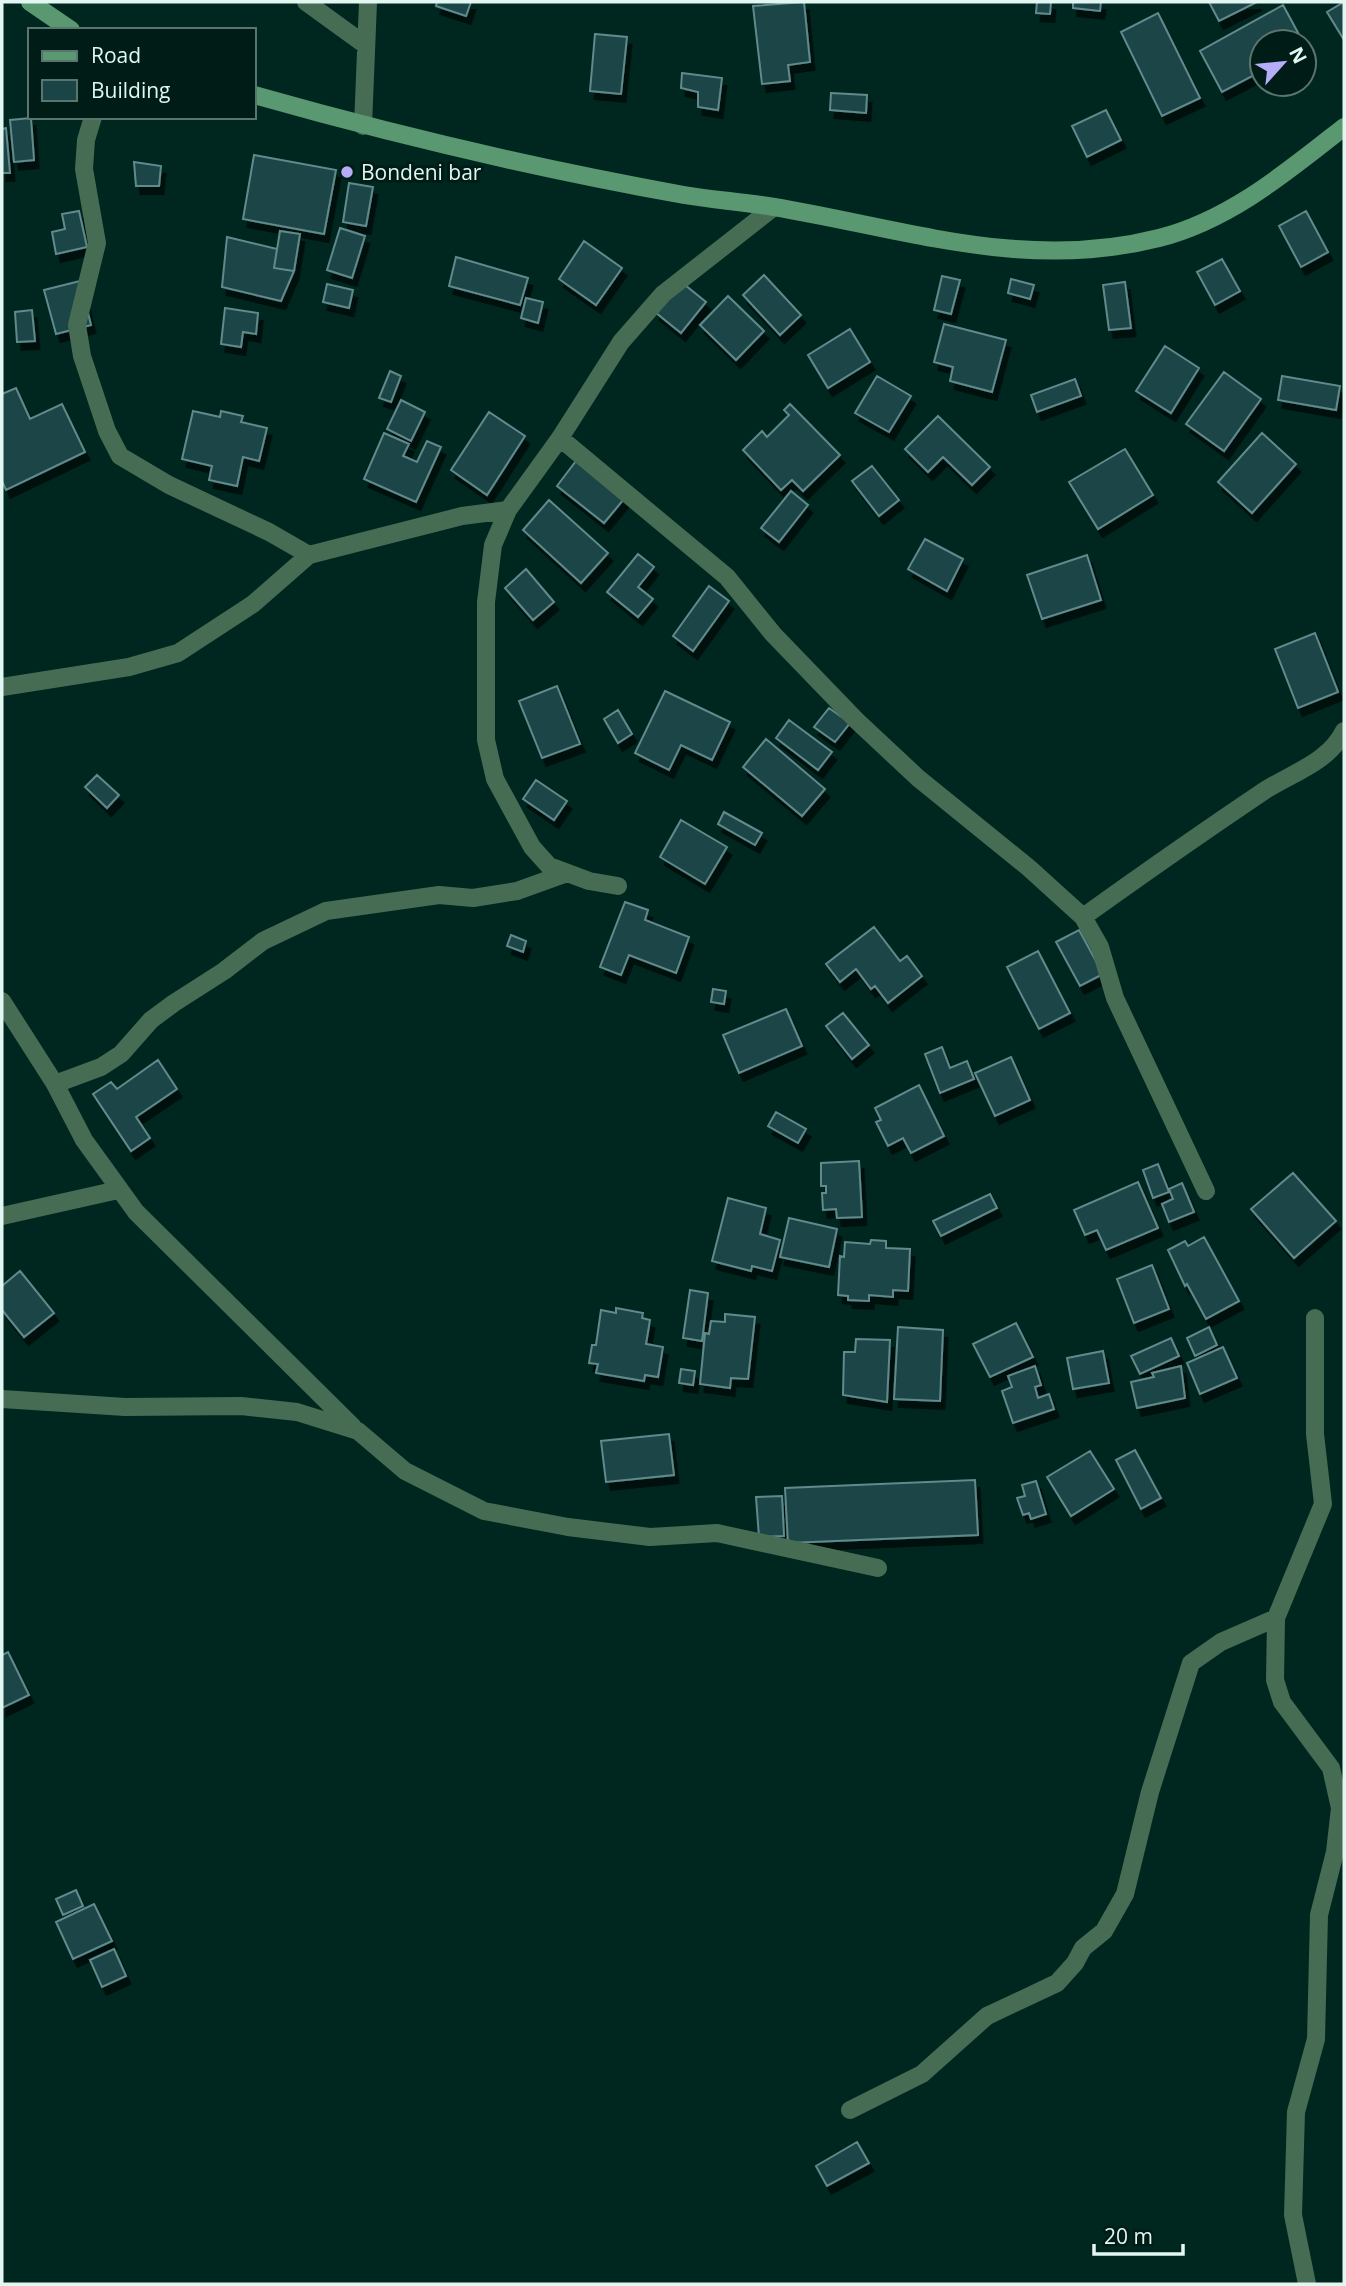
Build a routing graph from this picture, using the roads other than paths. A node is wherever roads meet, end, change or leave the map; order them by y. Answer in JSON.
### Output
{"nodes":[{"id":1,"x":30,"y":2,"type":"edge"},
{"id":2,"x":306,"y":2,"type":"edge"},
{"id":3,"x":368,"y":2,"type":"edge"},
{"id":4,"x":68,"y":28,"type":"edge"},
{"id":5,"x":364,"y":44,"type":"junction"},
{"id":6,"x":256,"y":96,"type":"edge"},
{"id":7,"x":92,"y":119,"type":"edge"},
{"id":8,"x":363,"y":126,"type":"junction"},
{"id":9,"x":1344,"y":127,"type":"edge"},
{"id":10,"x":774,"y":207,"type":"junction"},
{"id":11,"x":559,"y":438,"type":"junction"},
{"id":12,"x":508,"y":510,"type":"junction"},
{"id":13,"x":309,"y":555,"type":"junction"},
{"id":14,"x":2,"y":687,"type":"edge"},
{"id":15,"x":1344,"y":731,"type":"edge"},
{"id":16,"x":567,"y":873,"type":"junction"},
{"id":17,"x":618,"y":886,"type":"dead end"},
{"id":18,"x":1083,"y":917,"type":"junction"},
{"id":19,"x":2,"y":1001,"type":"edge"},
{"id":20,"x":55,"y":1084,"type":"junction"},
{"id":21,"x":118,"y":1190,"type":"junction"},
{"id":22,"x":1206,"y":1191,"type":"dead end"},
{"id":23,"x":2,"y":1216,"type":"edge"},
{"id":24,"x":1315,"y":1318,"type":"dead end"},
{"id":25,"x":2,"y":1399,"type":"edge"},
{"id":26,"x":358,"y":1432,"type":"junction"},
{"id":27,"x":878,"y":1568,"type":"dead end"},
{"id":28,"x":1276,"y":1618,"type":"junction"},
{"id":29,"x":850,"y":2110,"type":"dead end"},
{"id":30,"x":1307,"y":2284,"type":"edge"}],
"edges":[{"from":1,"to":4,"type":"street"},
{"from":2,"to":5,"type":"street"},
{"from":3,"to":5,"type":"street"},
{"from":5,"to":8,"type":"street"},
{"from":6,"to":8,"type":"street"},
{"from":7,"to":13,"type":"street"},
{"from":8,"to":10,"type":"street"},
{"from":9,"to":10,"type":"street"},
{"from":10,"to":11,"type":"street"},
{"from":11,"to":12,"type":"street"},
{"from":11,"to":18,"type":"street"},
{"from":12,"to":13,"type":"street"},
{"from":12,"to":16,"type":"street"},
{"from":13,"to":14,"type":"street"},
{"from":15,"to":18,"type":"street"},
{"from":16,"to":17,"type":"street"},
{"from":16,"to":20,"type":"street"},
{"from":18,"to":22,"type":"street"},
{"from":19,"to":20,"type":"street"},
{"from":20,"to":21,"type":"street"},
{"from":21,"to":23,"type":"street"},
{"from":21,"to":26,"type":"street"},
{"from":24,"to":28,"type":"street"},
{"from":25,"to":26,"type":"street"},
{"from":26,"to":27,"type":"street"},
{"from":28,"to":29,"type":"street"},
{"from":28,"to":30,"type":"street"}]}
